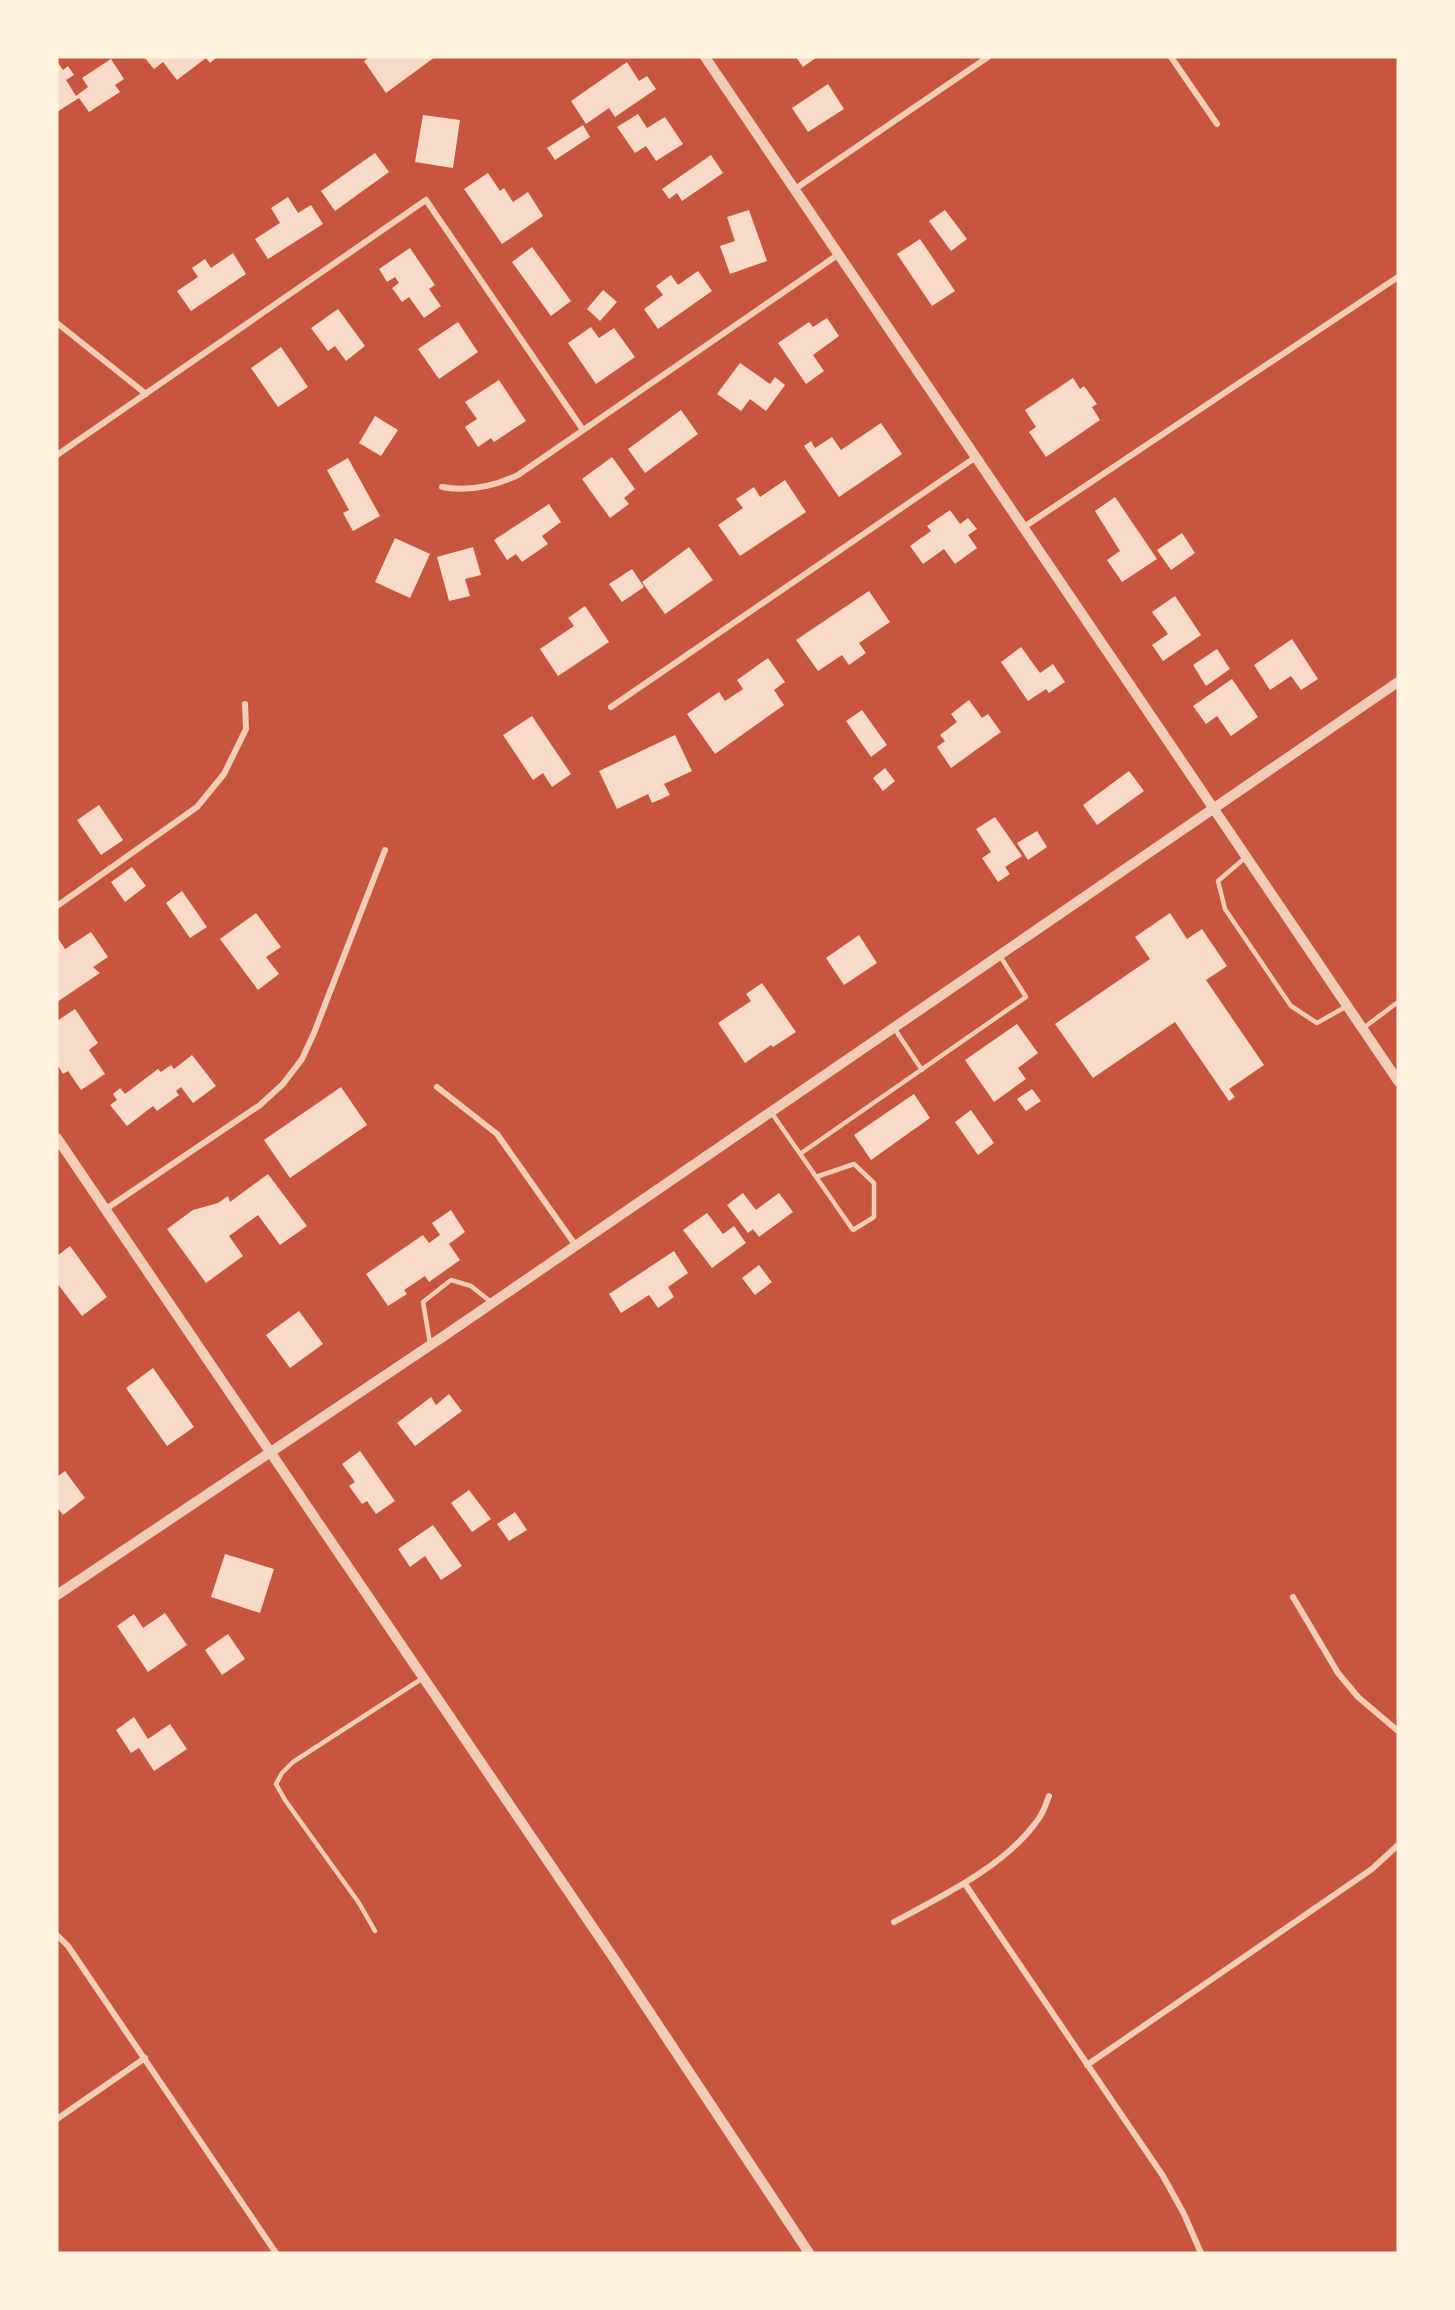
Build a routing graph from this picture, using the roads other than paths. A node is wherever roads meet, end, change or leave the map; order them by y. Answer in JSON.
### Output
{"nodes":[{"id":1,"x":705,"y":57,"type":"edge"},
{"id":2,"x":988,"y":57,"type":"edge"},
{"id":3,"x":1171,"y":57,"type":"edge"},
{"id":4,"x":1217,"y":124,"type":"dead end"},
{"id":5,"x":795,"y":189,"type":"junction"},
{"id":6,"x":839,"y":254,"type":"junction"},
{"id":7,"x":1398,"y":277,"type":"edge"},
{"id":8,"x":57,"y":323,"type":"edge"},
{"id":9,"x":146,"y":394,"type":"junction"},
{"id":10,"x":583,"y":430,"type":"junction"},
{"id":11,"x":57,"y":455,"type":"edge"},
{"id":12,"x":976,"y":457,"type":"junction"},
{"id":13,"x":442,"y":487,"type":"dead end"},
{"id":14,"x":1024,"y":527,"type":"junction"},
{"id":15,"x":1398,"y":682,"type":"edge"},
{"id":16,"x":245,"y":704,"type":"dead end"},
{"id":17,"x":611,"y":707,"type":"dead end"},
{"id":18,"x":1214,"y":808,"type":"junction"},
{"id":19,"x":385,"y":850,"type":"dead end"},
{"id":20,"x":1246,"y":857,"type":"junction"},
{"id":21,"x":57,"y":906,"type":"edge"},
{"id":22,"x":999,"y":956,"type":"junction"},
{"id":23,"x":1398,"y":1002,"type":"edge"},
{"id":24,"x":1347,"y":1006,"type":"junction"},
{"id":25,"x":894,"y":1028,"type":"junction"},
{"id":26,"x":1362,"y":1029,"type":"junction"},
{"id":27,"x":922,"y":1070,"type":"junction"},
{"id":28,"x":1398,"y":1081,"type":"edge"},
{"id":29,"x":437,"y":1087,"type":"dead end"},
{"id":30,"x":771,"y":1112,"type":"junction"},
{"id":31,"x":57,"y":1138,"type":"edge"},
{"id":32,"x":800,"y":1155,"type":"junction"},
{"id":33,"x":816,"y":1177,"type":"junction"},
{"id":34,"x":106,"y":1209,"type":"junction"},
{"id":35,"x":576,"y":1246,"type":"junction"},
{"id":36,"x":492,"y":1303,"type":"junction"},
{"id":37,"x":430,"y":1346,"type":"junction"},
{"id":38,"x":271,"y":1451,"type":"junction"},
{"id":39,"x":57,"y":1595,"type":"edge"},
{"id":40,"x":1293,"y":1597,"type":"dead end"},
{"id":41,"x":423,"y":1678,"type":"junction"},
{"id":42,"x":1398,"y":1731,"type":"edge"},
{"id":43,"x":1049,"y":1796,"type":"dead end"},
{"id":44,"x":1398,"y":1845,"type":"edge"},
{"id":45,"x":965,"y":1884,"type":"junction"},
{"id":46,"x":894,"y":1922,"type":"dead end"},
{"id":47,"x":375,"y":1931,"type":"dead end"},
{"id":48,"x":57,"y":1935,"type":"edge"},
{"id":49,"x":145,"y":2058,"type":"junction"},
{"id":50,"x":1087,"y":2065,"type":"junction"},
{"id":51,"x":57,"y":2119,"type":"edge"},
{"id":52,"x":276,"y":2253,"type":"edge"},
{"id":53,"x":809,"y":2253,"type":"edge"},
{"id":54,"x":1201,"y":2253,"type":"edge"}],
"edges":[{"from":1,"to":5,"type":"street"},
{"from":2,"to":5,"type":"street"},
{"from":3,"to":4,"type":"street"},
{"from":5,"to":6,"type":"street"},
{"from":6,"to":10,"type":"street"},
{"from":6,"to":12,"type":"street"},
{"from":7,"to":14,"type":"street"},
{"from":8,"to":9,"type":"street"},
{"from":9,"to":10,"type":"street"},
{"from":9,"to":11,"type":"street"},
{"from":10,"to":13,"type":"street"},
{"from":12,"to":14,"type":"street"},
{"from":12,"to":17,"type":"street"},
{"from":14,"to":18,"type":"street"},
{"from":15,"to":18,"type":"street"},
{"from":16,"to":21,"type":"street"},
{"from":18,"to":20,"type":"street"},
{"from":18,"to":22,"type":"street"},
{"from":19,"to":34,"type":"street"},
{"from":20,"to":24,"type":"street"},
{"from":20,"to":24,"type":"lane"},
{"from":22,"to":25,"type":"street"},
{"from":22,"to":27,"type":"lane"},
{"from":23,"to":26,"type":"lane"},
{"from":24,"to":26,"type":"street"},
{"from":25,"to":27,"type":"lane"},
{"from":25,"to":30,"type":"street"},
{"from":26,"to":28,"type":"street"},
{"from":27,"to":32,"type":"lane"},
{"from":29,"to":35,"type":"street"},
{"from":30,"to":32,"type":"lane"},
{"from":30,"to":35,"type":"street"},
{"from":31,"to":34,"type":"street"},
{"from":32,"to":33,"type":"lane"},
{"from":33,"to":33,"type":"lane"},
{"from":34,"to":38,"type":"street"},
{"from":35,"to":36,"type":"street"},
{"from":36,"to":37,"type":"street"},
{"from":36,"to":37,"type":"lane"},
{"from":37,"to":38,"type":"street"},
{"from":38,"to":39,"type":"street"},
{"from":38,"to":41,"type":"street"},
{"from":40,"to":42,"type":"street"},
{"from":41,"to":47,"type":"lane"},
{"from":41,"to":53,"type":"street"},
{"from":43,"to":45,"type":"street"},
{"from":44,"to":50,"type":"street"},
{"from":45,"to":46,"type":"street"},
{"from":45,"to":50,"type":"street"},
{"from":48,"to":49,"type":"street"},
{"from":49,"to":51,"type":"street"},
{"from":49,"to":52,"type":"street"},
{"from":50,"to":54,"type":"street"}]}
